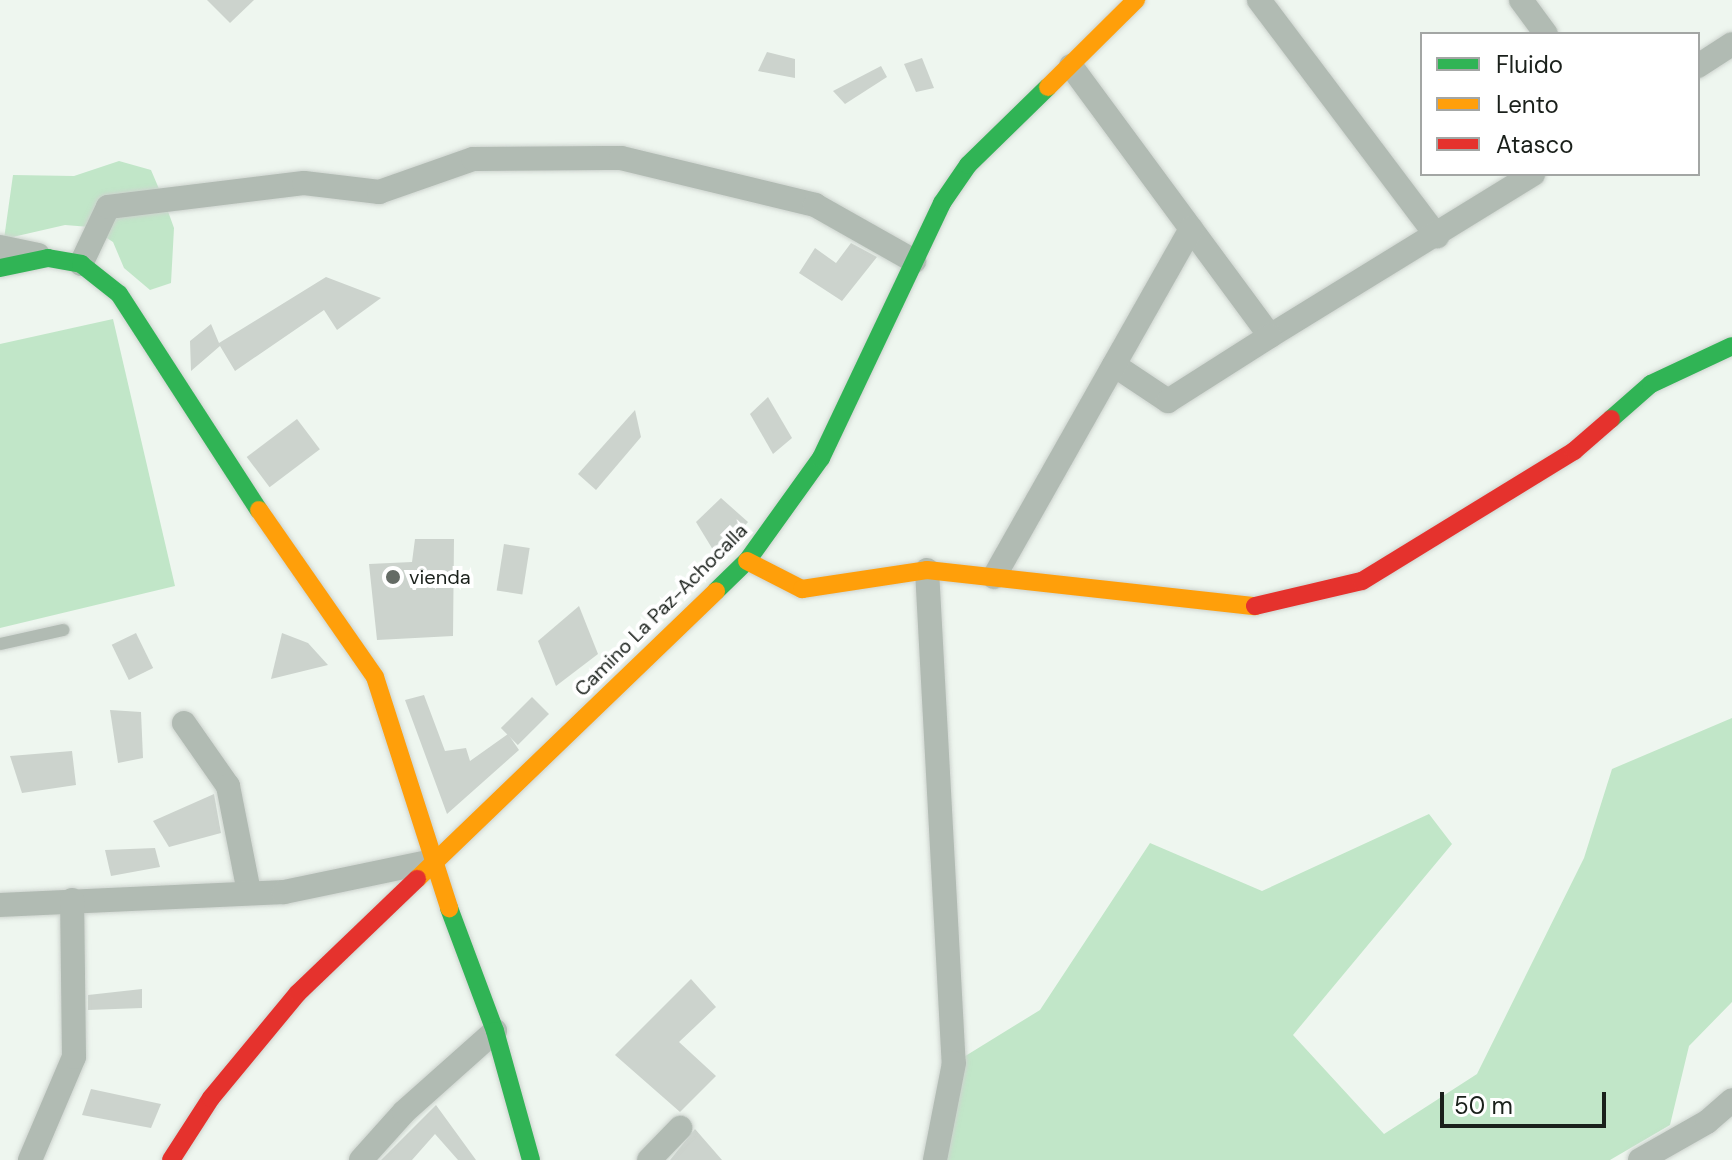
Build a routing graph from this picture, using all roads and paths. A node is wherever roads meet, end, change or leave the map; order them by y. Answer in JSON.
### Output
{"nodes":[{"id":1,"x":1136,"y":0,"type":"edge"},
{"id":2,"x":1259,"y":0,"type":"edge"},
{"id":3,"x":1521,"y":0,"type":"edge"},
{"id":4,"x":1545,"y":32,"type":"edge"},
{"id":5,"x":1732,"y":44,"type":"edge"},
{"id":6,"x":1700,"y":65,"type":"edge"},
{"id":7,"x":1071,"y":66,"type":"junction"},
{"id":8,"x":1530,"y":176,"type":"edge"},
{"id":9,"x":1191,"y":229,"type":"junction"},
{"id":10,"x":1437,"y":236,"type":"junction"},
{"id":11,"x":0,"y":247,"type":"edge"},
{"id":12,"x":48,"y":258,"type":"junction"},
{"id":13,"x":914,"y":261,"type":"junction"},
{"id":14,"x":81,"y":264,"type":"junction"},
{"id":15,"x":0,"y":268,"type":"edge"},
{"id":16,"x":1270,"y":336,"type":"junction"},
{"id":17,"x":1732,"y":346,"type":"edge"},
{"id":18,"x":1114,"y":365,"type":"junction"},
{"id":19,"x":747,"y":561,"type":"junction"},
{"id":20,"x":927,"y":570,"type":"junction"},
{"id":21,"x":994,"y":577,"type":"junction"},
{"id":22,"x":63,"y":630,"type":"dead end"},
{"id":23,"x":0,"y":644,"type":"edge"},
{"id":24,"x":184,"y":723,"type":"dead end"},
{"id":25,"x":435,"y":861,"type":"junction"},
{"id":26,"x":249,"y":892,"type":"junction"},
{"id":27,"x":72,"y":900,"type":"junction"},
{"id":28,"x":0,"y":905,"type":"edge"},
{"id":29,"x":495,"y":1031,"type":"junction"},
{"id":30,"x":1732,"y":1100,"type":"edge"},
{"id":31,"x":680,"y":1128,"type":"dead end"},
{"id":32,"x":30,"y":1160,"type":"edge"},
{"id":33,"x":171,"y":1160,"type":"edge"},
{"id":34,"x":361,"y":1160,"type":"edge"},
{"id":35,"x":531,"y":1160,"type":"edge"},
{"id":36,"x":649,"y":1160,"type":"edge"},
{"id":37,"x":935,"y":1160,"type":"edge"},
{"id":38,"x":1640,"y":1160,"type":"edge"}],
"edges":[{"from":1,"to":7,"type":"main road","name":"Camino La Paz-Achocalla"},
{"from":2,"to":10,"type":"street"},
{"from":3,"to":4,"type":"street"},
{"from":5,"to":6,"type":"street"},
{"from":7,"to":9,"type":"street"},
{"from":7,"to":13,"type":"main road","name":"Camino La Paz-Achocalla"},
{"from":8,"to":10,"type":"street"},
{"from":9,"to":16,"type":"street"},
{"from":9,"to":18,"type":"street"},
{"from":10,"to":16,"type":"street"},
{"from":11,"to":12,"type":"street"},
{"from":12,"to":14,"type":"main road"},
{"from":12,"to":15,"type":"main road"},
{"from":13,"to":14,"type":"street"},
{"from":13,"to":19,"type":"main road","name":"Camino La Paz-Achocalla"},
{"from":14,"to":25,"type":"main road"},
{"from":16,"to":18,"type":"street"},
{"from":17,"to":21,"type":"main road"},
{"from":18,"to":21,"type":"street"},
{"from":19,"to":20,"type":"main road"},
{"from":19,"to":25,"type":"main road","name":"Camino La Paz-Achocalla"},
{"from":20,"to":21,"type":"main road"},
{"from":20,"to":37,"type":"street"},
{"from":22,"to":23,"type":"lane"},
{"from":24,"to":26,"type":"street"},
{"from":25,"to":26,"type":"street"},
{"from":25,"to":29,"type":"main road"},
{"from":25,"to":33,"type":"main road","name":"Camino La Paz-Achocalla"},
{"from":26,"to":27,"type":"street"},
{"from":27,"to":28,"type":"street"},
{"from":27,"to":32,"type":"street"},
{"from":29,"to":34,"type":"street"},
{"from":29,"to":35,"type":"main road"},
{"from":30,"to":38,"type":"street"},
{"from":31,"to":36,"type":"street"}]}
